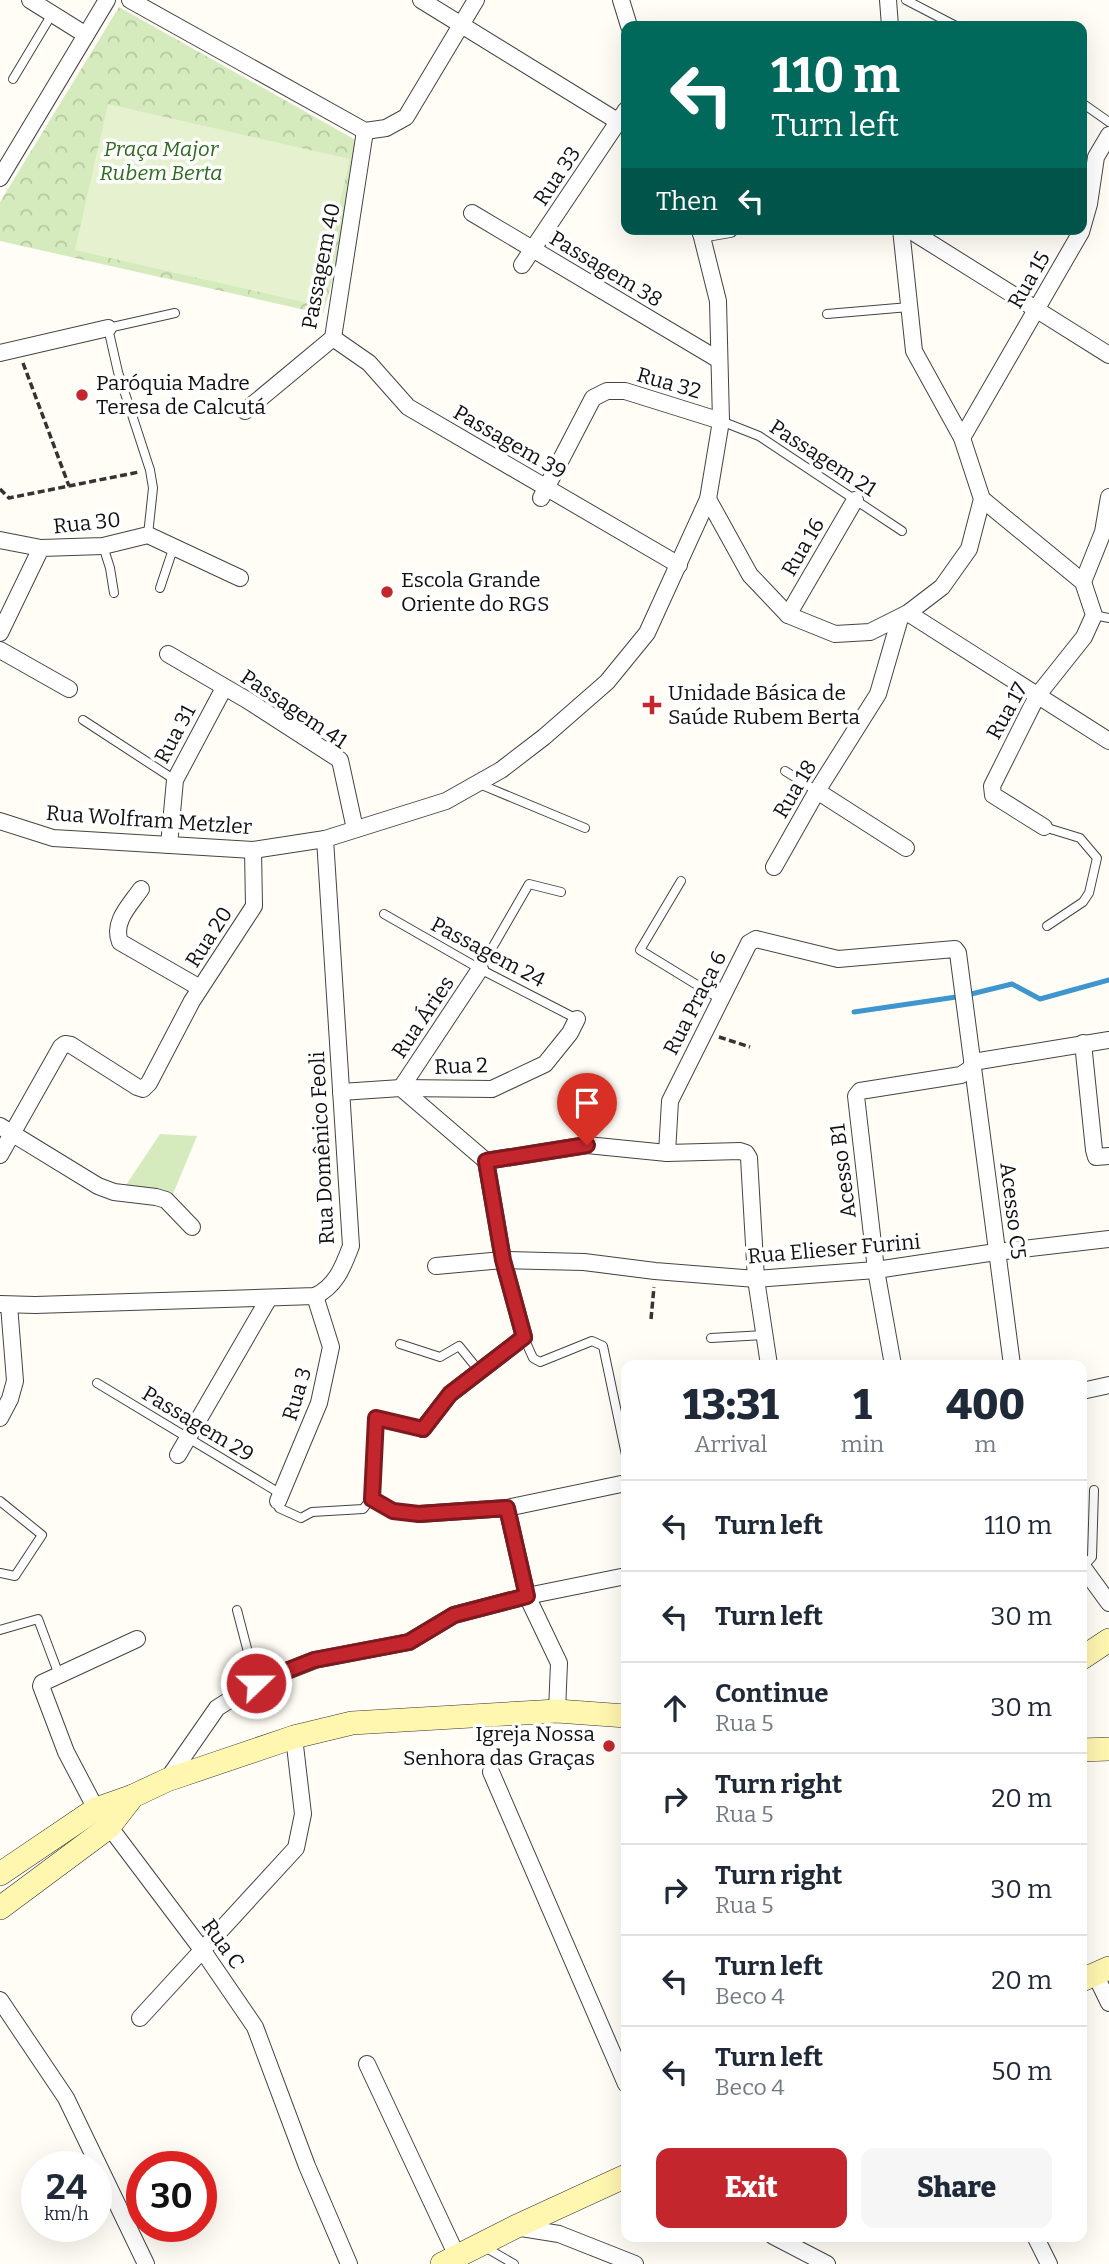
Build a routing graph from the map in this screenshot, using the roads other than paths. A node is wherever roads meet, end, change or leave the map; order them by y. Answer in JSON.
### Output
{"nodes":[{"id":1,"x":30,"y":0,"type":"edge"},
{"id":2,"x":107,"y":0,"type":"edge"},
{"id":3,"x":130,"y":0,"type":"edge"},
{"id":4,"x":421,"y":0,"type":"edge"},
{"id":5,"x":476,"y":0,"type":"edge"},
{"id":6,"x":621,"y":0,"type":"edge"},
{"id":7,"x":888,"y":0,"type":"edge"},
{"id":8,"x":906,"y":0,"type":"edge"},
{"id":9,"x":52,"y":14,"type":"junction"},
{"id":10,"x":627,"y":21,"type":"edge"},
{"id":11,"x":890,"y":21,"type":"edge"},
{"id":12,"x":946,"y":21,"type":"edge"},
{"id":13,"x":460,"y":24,"type":"junction"},
{"id":14,"x":86,"y":35,"type":"junction"},
{"id":15,"x":13,"y":79,"type":"dead end"},
{"id":16,"x":1087,"y":107,"type":"edge"},
{"id":17,"x":621,"y":115,"type":"edge"},
{"id":18,"x":621,"y":117,"type":"edge"},
{"id":19,"x":1109,"y":122,"type":"edge"},
{"id":20,"x":365,"y":131,"type":"junction"},
{"id":21,"x":1109,"y":135,"type":"edge"},
{"id":22,"x":8,"y":150,"type":"edge"},
{"id":23,"x":0,"y":178,"type":"edge"},
{"id":24,"x":1087,"y":195,"type":"edge"},
{"id":25,"x":472,"y":213,"type":"dead end"},
{"id":26,"x":701,"y":235,"type":"edge"},
{"id":27,"x":902,"y":235,"type":"edge"},
{"id":28,"x":918,"y":235,"type":"edge"},
{"id":29,"x":1079,"y":235,"type":"edge"},
{"id":30,"x":532,"y":250,"type":"junction"},
{"id":31,"x":522,"y":265,"type":"dead end"},
{"id":32,"x":909,"y":307,"type":"junction"},
{"id":33,"x":1037,"y":308,"type":"junction"},
{"id":34,"x":175,"y":313,"type":"dead end"},
{"id":35,"x":827,"y":314,"type":"dead end"},
{"id":36,"x":108,"y":328,"type":"junction"},
{"id":37,"x":333,"y":338,"type":"junction"},
{"id":38,"x":0,"y":354,"type":"edge"},
{"id":39,"x":1109,"y":355,"type":"edge"},
{"id":40,"x":719,"y":360,"type":"junction"},
{"id":41,"x":245,"y":411,"type":"dead end"},
{"id":42,"x":722,"y":421,"type":"junction"},
{"id":43,"x":962,"y":438,"type":"junction"},
{"id":44,"x":543,"y":493,"type":"junction"},
{"id":45,"x":1109,"y":497,"type":"edge"},
{"id":46,"x":708,"y":499,"type":"junction"},
{"id":47,"x":982,"y":499,"type":"junction"},
{"id":48,"x":855,"y":500,"type":"junction"},
{"id":49,"x":902,"y":531,"type":"dead end"},
{"id":50,"x":148,"y":536,"type":"junction"},
{"id":51,"x":0,"y":540,"type":"edge"},
{"id":52,"x":103,"y":546,"type":"junction"},
{"id":53,"x":173,"y":546,"type":"junction"},
{"id":54,"x":41,"y":548,"type":"junction"},
{"id":55,"x":679,"y":565,"type":"junction"},
{"id":56,"x":240,"y":578,"type":"dead end"},
{"id":57,"x":1083,"y":582,"type":"junction"},
{"id":58,"x":160,"y":588,"type":"dead end"},
{"id":59,"x":114,"y":593,"type":"dead end"},
{"id":60,"x":788,"y":615,"type":"junction"},
{"id":61,"x":904,"y":615,"type":"junction"},
{"id":62,"x":1102,"y":617,"type":"edge"},
{"id":63,"x":0,"y":633,"type":"edge"},
{"id":64,"x":0,"y":650,"type":"edge"},
{"id":65,"x":167,"y":654,"type":"dead end"},
{"id":66,"x":224,"y":688,"type":"junction"},
{"id":67,"x":69,"y":689,"type":"dead end"},
{"id":68,"x":1037,"y":695,"type":"junction"},
{"id":69,"x":83,"y":720,"type":"dead end"},
{"id":70,"x":1109,"y":741,"type":"edge"},
{"id":71,"x":785,"y":771,"type":"dead end"},
{"id":72,"x":175,"y":780,"type":"junction"},
{"id":73,"x":477,"y":783,"type":"junction"},
{"id":74,"x":817,"y":791,"type":"junction"},
{"id":75,"x":0,"y":821,"type":"edge"},
{"id":76,"x":1044,"y":827,"type":"joint"},
{"id":77,"x":585,"y":828,"type":"dead end"},
{"id":78,"x":355,"y":829,"type":"junction"},
{"id":79,"x":325,"y":839,"type":"junction"},
{"id":80,"x":169,"y":845,"type":"junction"},
{"id":81,"x":906,"y":848,"type":"dead end"},
{"id":82,"x":253,"y":850,"type":"junction"},
{"id":83,"x":1109,"y":857,"type":"edge"},
{"id":84,"x":1097,"y":858,"type":"junction"},
{"id":85,"x":774,"y":867,"type":"dead end"},
{"id":86,"x":681,"y":881,"type":"dead end"},
{"id":87,"x":141,"y":889,"type":"dead end"},
{"id":88,"x":561,"y":892,"type":"dead end"},
{"id":89,"x":384,"y":914,"type":"dead end"},
{"id":90,"x":1047,"y":926,"type":"dead end"},
{"id":91,"x":480,"y":969,"type":"junction"},
{"id":92,"x":196,"y":995,"type":"junction"},
{"id":93,"x":720,"y":999,"type":"junction"},
{"id":94,"x":577,"y":1018,"type":"joint"},
{"id":95,"x":1109,"y":1040,"type":"edge"},
{"id":96,"x":1083,"y":1043,"type":"junction"},
{"id":97,"x":973,"y":1062,"type":"junction"},
{"id":98,"x":401,"y":1088,"type":"junction"},
{"id":99,"x":341,"y":1093,"type":"junction"},
{"id":100,"x":6,"y":1130,"type":"edge"},
{"id":101,"x":667,"y":1153,"type":"junction"},
{"id":102,"x":0,"y":1155,"type":"edge"},
{"id":103,"x":1109,"y":1156,"type":"edge"},
{"id":104,"x":486,"y":1161,"type":"junction"},
{"id":105,"x":192,"y":1227,"type":"dead end"},
{"id":106,"x":1109,"y":1239,"type":"edge"},
{"id":107,"x":996,"y":1252,"type":"junction"},
{"id":108,"x":503,"y":1260,"type":"junction"},
{"id":109,"x":436,"y":1266,"type":"dead end"},
{"id":110,"x":876,"y":1270,"type":"junction"},
{"id":111,"x":756,"y":1279,"type":"junction"},
{"id":112,"x":315,"y":1296,"type":"junction"},
{"id":113,"x":268,"y":1298,"type":"junction"},
{"id":114,"x":5,"y":1304,"type":"edge"},
{"id":115,"x":765,"y":1335,"type":"junction"},
{"id":116,"x":524,"y":1337,"type":"junction"},
{"id":117,"x":711,"y":1338,"type":"dead end"},
{"id":118,"x":400,"y":1344,"type":"dead end"},
{"id":119,"x":768,"y":1360,"type":"edge"},
{"id":120,"x":892,"y":1360,"type":"edge"},
{"id":121,"x":1011,"y":1360,"type":"edge"},
{"id":122,"x":480,"y":1372,"type":"junction"},
{"id":123,"x":97,"y":1383,"type":"dead end"},
{"id":124,"x":1109,"y":1385,"type":"edge"},
{"id":125,"x":1087,"y":1390,"type":"edge"},
{"id":126,"x":0,"y":1418,"type":"edge"},
{"id":127,"x":423,"y":1429,"type":"joint"},
{"id":128,"x":621,"y":1431,"type":"edge"},
{"id":129,"x":187,"y":1439,"type":"junction"},
{"id":130,"x":178,"y":1455,"type":"dead end"},
{"id":131,"x":621,"y":1484,"type":"edge"},
{"id":132,"x":1094,"y":1490,"type":"dead end"},
{"id":133,"x":279,"y":1498,"type":"junction"},
{"id":134,"x":372,"y":1499,"type":"junction"},
{"id":135,"x":0,"y":1502,"type":"edge"},
{"id":136,"x":507,"y":1508,"type":"junction"},
{"id":137,"x":419,"y":1514,"type":"joint"},
{"id":138,"x":1087,"y":1562,"type":"edge"},
{"id":139,"x":0,"y":1573,"type":"edge"},
{"id":140,"x":1087,"y":1574,"type":"edge"},
{"id":141,"x":621,"y":1577,"type":"edge"},
{"id":142,"x":527,"y":1596,"type":"junction"},
{"id":143,"x":1109,"y":1603,"type":"edge"},
{"id":144,"x":237,"y":1610,"type":"dead end"},
{"id":145,"x":0,"y":1630,"type":"edge"},
{"id":146,"x":137,"y":1639,"type":"dead end"},
{"id":147,"x":1109,"y":1640,"type":"edge"},
{"id":148,"x":1087,"y":1655,"type":"edge"},
{"id":149,"x":59,"y":1675,"type":"junction"},
{"id":150,"x":256,"y":1683,"type":"junction"},
{"id":151,"x":557,"y":1711,"type":"junction"},
{"id":152,"x":621,"y":1716,"type":"edge"},
{"id":153,"x":294,"y":1737,"type":"junction"},
{"id":154,"x":1109,"y":1749,"type":"edge"},
{"id":155,"x":1087,"y":1750,"type":"edge"},
{"id":156,"x":491,"y":1772,"type":"dead end"},
{"id":157,"x":167,"y":1780,"type":"junction"},
{"id":158,"x":103,"y":1818,"type":"junction"},
{"id":159,"x":0,"y":1874,"type":"edge"},
{"id":160,"x":0,"y":1908,"type":"edge"},
{"id":161,"x":203,"y":1951,"type":"junction"},
{"id":162,"x":1095,"y":1974,"type":"edge"},
{"id":163,"x":0,"y":2000,"type":"edge"},
{"id":164,"x":1109,"y":2003,"type":"edge"},
{"id":165,"x":140,"y":2018,"type":"dead end"},
{"id":166,"x":367,"y":2064,"type":"dead end"},
{"id":167,"x":621,"y":2072,"type":"edge"},
{"id":168,"x":621,"y":2178,"type":"edge"},
{"id":169,"x":546,"y":2212,"type":"junction"},
{"id":170,"x":514,"y":2227,"type":"junction"},
{"id":171,"x":559,"y":2234,"type":"junction"},
{"id":172,"x":785,"y":2242,"type":"edge"},
{"id":173,"x":1038,"y":2242,"type":"edge"},
{"id":174,"x":480,"y":2245,"type":"junction"},
{"id":175,"x":450,"y":2260,"type":"edge"},
{"id":176,"x":146,"y":2264,"type":"edge"},
{"id":177,"x":348,"y":2264,"type":"edge"},
{"id":178,"x":514,"y":2264,"type":"edge"},
{"id":179,"x":635,"y":2264,"type":"edge"},
{"id":180,"x":827,"y":2264,"type":"edge"},
{"id":181,"x":1049,"y":2264,"type":"edge"}],
"edges":[{"from":1,"to":9,"type":"street"},
{"from":2,"to":14,"type":"street"},
{"from":3,"to":20,"type":"street"},
{"from":4,"to":13,"type":"street"},
{"from":5,"to":13,"type":"street"},
{"from":6,"to":10,"type":"street"},
{"from":7,"to":11,"type":"street"},
{"from":8,"to":12,"type":"lane"},
{"from":9,"to":14,"type":"street"},
{"from":9,"to":15,"type":"lane"},
{"from":13,"to":17,"type":"street"},
{"from":13,"to":20,"type":"street"},
{"from":14,"to":22,"type":"street"},
{"from":16,"to":19,"type":"lane"},
{"from":18,"to":30,"type":"street","name":"Rua 33"},
{"from":20,"to":37,"type":"street","name":"Passagem 40"},
{"from":21,"to":24,"type":"street","name":"Rua 15"},
{"from":22,"to":23,"type":"street"},
{"from":25,"to":30,"type":"street","name":"Passagem 38"},
{"from":26,"to":40,"type":"street","name":"Rua Wolfram Metzler"},
{"from":27,"to":32,"type":"street"},
{"from":28,"to":33,"type":"street"},
{"from":29,"to":33,"type":"street","name":"Rua 15"},
{"from":30,"to":31,"type":"street","name":"Rua 33"},
{"from":30,"to":40,"type":"street","name":"Passagem 38"},
{"from":32,"to":35,"type":"lane"},
{"from":32,"to":43,"type":"street"},
{"from":33,"to":39,"type":"street"},
{"from":33,"to":43,"type":"street","name":"Rua 15"},
{"from":34,"to":36,"type":"lane"},
{"from":36,"to":38,"type":"street"},
{"from":36,"to":50,"type":"lane"},
{"from":37,"to":41,"type":"street","name":"Passagem 40"},
{"from":37,"to":44,"type":"street","name":"Passagem 39"},
{"from":40,"to":42,"type":"street","name":"Rua Wolfram Metzler"},
{"from":42,"to":44,"type":"street","name":"Rua 32"},
{"from":42,"to":46,"type":"street","name":"Rua Wolfram Metzler"},
{"from":42,"to":48,"type":"lane","name":"Passagem 21"},
{"from":43,"to":47,"type":"street"},
{"from":44,"to":55,"type":"street","name":"Passagem 39"},
{"from":45,"to":57,"type":"street"},
{"from":46,"to":55,"type":"street","name":"Rua Wolfram Metzler"},
{"from":46,"to":60,"type":"street"},
{"from":47,"to":57,"type":"street"},
{"from":47,"to":61,"type":"street"},
{"from":48,"to":49,"type":"lane","name":"Passagem 21"},
{"from":48,"to":60,"type":"street","name":"Rua 16"},
{"from":50,"to":52,"type":"street","name":"Rua 30"},
{"from":50,"to":53,"type":"street"},
{"from":51,"to":54,"type":"street"},
{"from":52,"to":54,"type":"street","name":"Rua 30"},
{"from":52,"to":59,"type":"lane"},
{"from":53,"to":56,"type":"street"},
{"from":53,"to":58,"type":"lane"},
{"from":54,"to":63,"type":"street","name":"Rua 30"},
{"from":55,"to":73,"type":"street","name":"Rua Wolfram Metzler"},
{"from":57,"to":62,"type":"street"},
{"from":60,"to":61,"type":"street"},
{"from":61,"to":68,"type":"street"},
{"from":61,"to":74,"type":"street","name":"Rua 18"},
{"from":62,"to":68,"type":"street","name":"Rua 17"},
{"from":64,"to":67,"type":"street"},
{"from":65,"to":66,"type":"street","name":"Passagem 41"},
{"from":66,"to":72,"type":"street","name":"Rua 31"},
{"from":66,"to":78,"type":"street","name":"Passagem 41"},
{"from":68,"to":70,"type":"street"},
{"from":68,"to":76,"type":"street","name":"Rua 17"},
{"from":69,"to":72,"type":"lane"},
{"from":71,"to":74,"type":"lane"},
{"from":72,"to":80,"type":"street","name":"Rua 31"},
{"from":73,"to":77,"type":"lane"},
{"from":73,"to":78,"type":"street","name":"Rua Wolfram Metzler"},
{"from":74,"to":81,"type":"street"},
{"from":74,"to":85,"type":"street","name":"Rua 18"},
{"from":75,"to":80,"type":"street","name":"Rua Wolfram Metzler"},
{"from":76,"to":84,"type":"lane"},
{"from":78,"to":79,"type":"street","name":"Rua Wolfram Metzler"},
{"from":79,"to":82,"type":"street","name":"Rua Wolfram Metzler"},
{"from":79,"to":99,"type":"street","name":"Rua Domênico Feoli"},
{"from":80,"to":82,"type":"street","name":"Rua Wolfram Metzler"},
{"from":82,"to":92,"type":"street","name":"Rua 20"},
{"from":83,"to":84,"type":"lane"},
{"from":84,"to":90,"type":"lane"},
{"from":86,"to":93,"type":"lane"},
{"from":87,"to":92,"type":"street"},
{"from":88,"to":91,"type":"lane"},
{"from":89,"to":91,"type":"lane","name":"Passagem 24"},
{"from":91,"to":94,"type":"lane","name":"Passagem 24"},
{"from":91,"to":98,"type":"street","name":"Rua Áries"},
{"from":92,"to":100,"type":"street","name":"Rua 20"},
{"from":93,"to":97,"type":"street","name":"Rua Praça 6"},
{"from":93,"to":101,"type":"street","name":"Rua Praça 6"},
{"from":94,"to":98,"type":"street","name":"Rua 2"},
{"from":95,"to":96,"type":"street"},
{"from":96,"to":97,"type":"street"},
{"from":96,"to":103,"type":"street"},
{"from":97,"to":107,"type":"street","name":"Acesso C5"},
{"from":97,"to":110,"type":"street","name":"Acesso B1"},
{"from":98,"to":99,"type":"street","name":"Rua 2"},
{"from":98,"to":104,"type":"street"},
{"from":99,"to":112,"type":"street","name":"Rua Domênico Feoli"},
{"from":100,"to":102,"type":"street"},
{"from":100,"to":105,"type":"street"},
{"from":101,"to":104,"type":"street"},
{"from":101,"to":111,"type":"street"},
{"from":104,"to":108,"type":"street"},
{"from":106,"to":107,"type":"street","name":"Rua Elieser Furini"},
{"from":107,"to":110,"type":"street","name":"Rua Elieser Furini"},
{"from":107,"to":121,"type":"street","name":"Acesso C5"},
{"from":108,"to":109,"type":"street","name":"Rua Elieser Furini"},
{"from":108,"to":111,"type":"street","name":"Rua Elieser Furini"},
{"from":108,"to":116,"type":"street"},
{"from":110,"to":111,"type":"street","name":"Rua Elieser Furini"},
{"from":110,"to":120,"type":"street","name":"Acesso B1"},
{"from":111,"to":115,"type":"street"},
{"from":112,"to":113,"type":"street"},
{"from":112,"to":133,"type":"street","name":"Rua 3"},
{"from":113,"to":114,"type":"street"},
{"from":113,"to":129,"type":"street"},
{"from":114,"to":126,"type":"street"},
{"from":115,"to":117,"type":"lane"},
{"from":115,"to":119,"type":"street"},
{"from":116,"to":122,"type":"street"},
{"from":116,"to":128,"type":"lane"},
{"from":118,"to":122,"type":"lane"},
{"from":122,"to":127,"type":"street"},
{"from":123,"to":129,"type":"lane","name":"Passagem 29"},
{"from":124,"to":125,"type":"street"},
{"from":127,"to":134,"type":"lane"},
{"from":129,"to":130,"type":"street"},
{"from":129,"to":133,"type":"lane","name":"Passagem 29"},
{"from":131,"to":136,"type":"street"},
{"from":132,"to":138,"type":"lane"},
{"from":133,"to":134,"type":"lane","name":"Passagem 29"},
{"from":134,"to":137,"type":"lane"},
{"from":135,"to":139,"type":"lane"},
{"from":136,"to":137,"type":"street"},
{"from":136,"to":142,"type":"street"},
{"from":140,"to":143,"type":"street"},
{"from":141,"to":142,"type":"street"},
{"from":142,"to":150,"type":"street"},
{"from":142,"to":151,"type":"street"},
{"from":144,"to":150,"type":"lane"},
{"from":145,"to":149,"type":"lane"},
{"from":146,"to":149,"type":"street"},
{"from":147,"to":148,"type":"street"},
{"from":149,"to":158,"type":"street","name":"Rua C"},
{"from":150,"to":157,"type":"street"},
{"from":151,"to":152,"type":"street"},
{"from":151,"to":153,"type":"street"},
{"from":153,"to":157,"type":"street"},
{"from":153,"to":161,"type":"street"},
{"from":154,"to":155,"type":"street"},
{"from":156,"to":167,"type":"street"},
{"from":157,"to":158,"type":"street"},
{"from":158,"to":159,"type":"street"},
{"from":158,"to":160,"type":"street"},
{"from":158,"to":161,"type":"street","name":"Rua C"},
{"from":161,"to":165,"type":"street"},
{"from":161,"to":177,"type":"street","name":"Rua C"},
{"from":162,"to":164,"type":"street"},
{"from":163,"to":176,"type":"street"},
{"from":166,"to":175,"type":"street"},
{"from":168,"to":169,"type":"street"},
{"from":169,"to":170,"type":"street"},
{"from":169,"to":171,"type":"street"},
{"from":170,"to":171,"type":"street"},
{"from":170,"to":174,"type":"street"},
{"from":171,"to":179,"type":"street"},
{"from":172,"to":180,"type":"street"},
{"from":173,"to":181,"type":"street"},
{"from":174,"to":175,"type":"street"},
{"from":174,"to":178,"type":"lane"}]}
